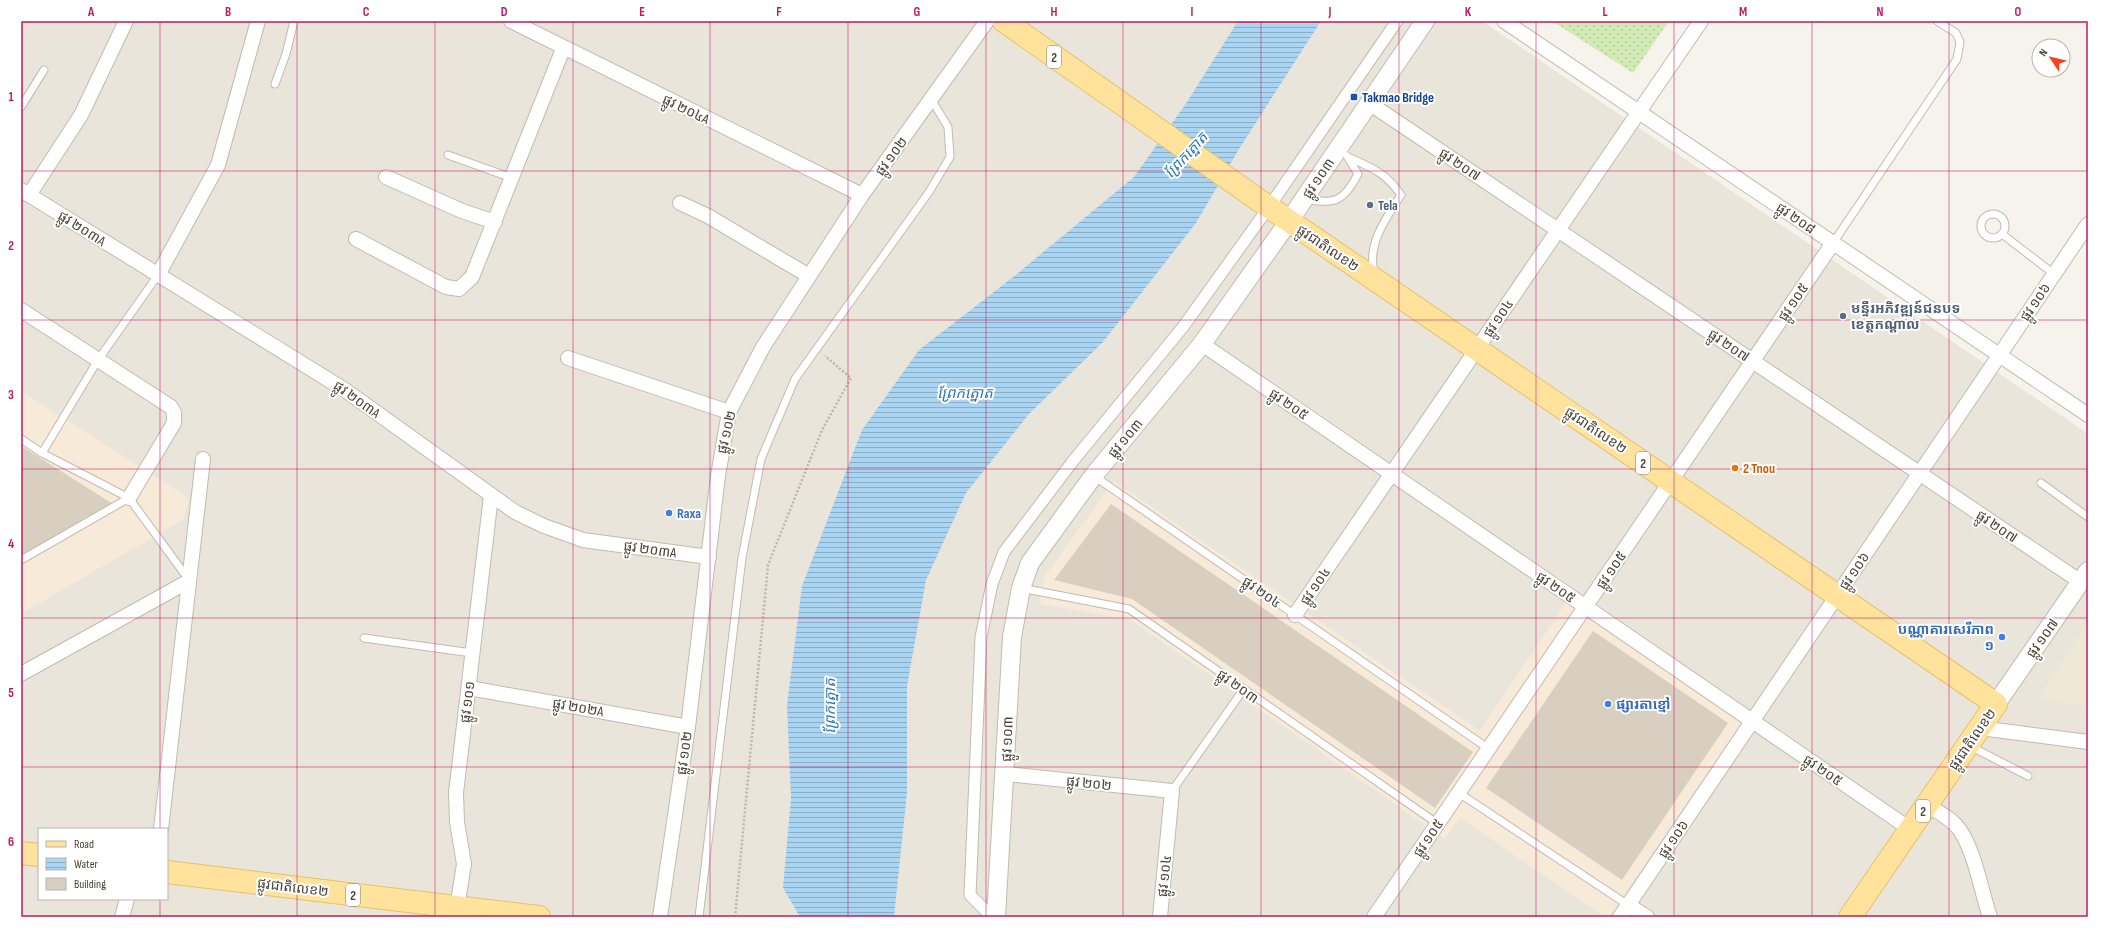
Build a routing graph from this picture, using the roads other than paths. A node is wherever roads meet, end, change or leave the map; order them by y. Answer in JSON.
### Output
{"nodes":[{"id":1,"x":126,"y":21,"type":"edge"},
{"id":2,"x":258,"y":21,"type":"edge"},
{"id":3,"x":294,"y":21,"type":"edge"},
{"id":4,"x":511,"y":21,"type":"edge"},
{"id":5,"x":987,"y":21,"type":"edge"},
{"id":6,"x":1004,"y":21,"type":"edge"},
{"id":7,"x":1397,"y":21,"type":"edge"},
{"id":8,"x":1425,"y":21,"type":"edge"},
{"id":9,"x":1504,"y":21,"type":"edge"},
{"id":10,"x":1701,"y":21,"type":"edge"},
{"id":11,"x":1937,"y":21,"type":"edge"},
{"id":12,"x":563,"y":49,"type":"junction"},
{"id":13,"x":44,"y":70,"type":"dead end"},
{"id":14,"x":275,"y":84,"type":"dead end"},
{"id":15,"x":931,"y":99,"type":"junction"},
{"id":16,"x":1369,"y":103,"type":"junction"},
{"id":17,"x":21,"y":107,"type":"edge"},
{"id":18,"x":1638,"y":112,"type":"junction"},
{"id":19,"x":1344,"y":152,"type":"junction"},
{"id":20,"x":448,"y":155,"type":"dead end"},
{"id":21,"x":386,"y":177,"type":"dead end"},
{"id":22,"x":512,"y":178,"type":"junction"},
{"id":23,"x":25,"y":193,"type":"edge"},
{"id":24,"x":862,"y":195,"type":"junction"},
{"id":25,"x":1304,"y":199,"type":"junction"},
{"id":26,"x":680,"y":203,"type":"dead end"},
{"id":27,"x":1264,"y":204,"type":"junction"},
{"id":28,"x":1289,"y":221,"type":"junction"},
{"id":29,"x":495,"y":222,"type":"junction"},
{"id":30,"x":2088,"y":224,"type":"edge"},
{"id":31,"x":1557,"y":230,"type":"junction"},
{"id":32,"x":2002,"y":234,"type":"dead end"},
{"id":33,"x":356,"y":238,"type":"dead end"},
{"id":34,"x":1833,"y":243,"type":"junction"},
{"id":35,"x":2054,"y":274,"type":"junction"},
{"id":36,"x":158,"y":275,"type":"junction"},
{"id":37,"x":809,"y":276,"type":"junction"},
{"id":38,"x":1376,"y":280,"type":"junction"},
{"id":39,"x":21,"y":310,"type":"edge"},
{"id":40,"x":1202,"y":344,"type":"junction"},
{"id":41,"x":1476,"y":349,"type":"junction"},
{"id":42,"x":1999,"y":355,"type":"junction"},
{"id":43,"x":568,"y":358,"type":"dead end"},
{"id":44,"x":98,"y":360,"type":"junction"},
{"id":45,"x":1753,"y":361,"type":"junction"},
{"id":46,"x":729,"y":412,"type":"junction"},
{"id":47,"x":2088,"y":415,"type":"edge"},
{"id":48,"x":21,"y":439,"type":"edge"},
{"id":49,"x":42,"y":453,"type":"junction"},
{"id":50,"x":203,"y":459,"type":"dead end"},
{"id":51,"x":1391,"y":474,"type":"junction"},
{"id":52,"x":1919,"y":474,"type":"junction"},
{"id":53,"x":1094,"y":476,"type":"junction"},
{"id":54,"x":1671,"y":482,"type":"junction"},
{"id":55,"x":2041,"y":483,"type":"dead end"},
{"id":56,"x":491,"y":496,"type":"junction"},
{"id":57,"x":129,"y":498,"type":"junction"},
{"id":58,"x":2088,"y":517,"type":"edge"},
{"id":59,"x":709,"y":557,"type":"junction"},
{"id":60,"x":21,"y":560,"type":"edge"},
{"id":61,"x":2086,"y":580,"type":"edge"},
{"id":62,"x":189,"y":581,"type":"junction"},
{"id":63,"x":1021,"y":588,"type":"junction"},
{"id":64,"x":1837,"y":596,"type":"junction"},
{"id":65,"x":1586,"y":607,"type":"junction"},
{"id":66,"x":1295,"y":615,"type":"junction"},
{"id":67,"x":364,"y":638,"type":"dead end"},
{"id":68,"x":472,"y":653,"type":"junction"},
{"id":69,"x":21,"y":674,"type":"edge"},
{"id":70,"x":469,"y":688,"type":"junction"},
{"id":71,"x":1243,"y":690,"type":"junction"},
{"id":72,"x":1996,"y":704,"type":"junction"},
{"id":73,"x":1752,"y":721,"type":"junction"},
{"id":74,"x":688,"y":727,"type":"junction"},
{"id":75,"x":1974,"y":737,"type":"junction"},
{"id":76,"x":2088,"y":742,"type":"edge"},
{"id":77,"x":1489,"y":748,"type":"junction"},
{"id":78,"x":1006,"y":774,"type":"junction"},
{"id":79,"x":2028,"y":776,"type":"dead end"},
{"id":80,"x":1172,"y":791,"type":"junction"},
{"id":81,"x":1459,"y":793,"type":"junction"},
{"id":82,"x":1927,"y":805,"type":"junction"},
{"id":83,"x":1438,"y":824,"type":"junction"},
{"id":84,"x":160,"y":828,"type":"edge"},
{"id":85,"x":1910,"y":829,"type":"junction"},
{"id":86,"x":21,"y":852,"type":"edge"},
{"id":87,"x":38,"y":855,"type":"edge"},
{"id":88,"x":168,"y":872,"type":"edge"},
{"id":89,"x":126,"y":900,"type":"edge"},
{"id":90,"x":1628,"y":904,"type":"junction"},
{"id":91,"x":457,"y":908,"type":"junction"},
{"id":92,"x":122,"y":917,"type":"edge"},
{"id":93,"x":539,"y":917,"type":"edge"},
{"id":94,"x":660,"y":917,"type":"edge"},
{"id":95,"x":698,"y":917,"type":"edge"},
{"id":96,"x":992,"y":917,"type":"edge"},
{"id":97,"x":996,"y":917,"type":"edge"},
{"id":98,"x":1160,"y":917,"type":"edge"},
{"id":99,"x":1374,"y":917,"type":"edge"},
{"id":100,"x":1620,"y":917,"type":"edge"},
{"id":101,"x":1646,"y":917,"type":"edge"},
{"id":102,"x":1850,"y":917,"type":"edge"},
{"id":103,"x":1990,"y":917,"type":"edge"}],
"edges":[{"from":1,"to":23,"type":"street"},
{"from":2,"to":36,"type":"street"},
{"from":3,"to":14,"type":"lane"},
{"from":4,"to":12,"type":"street","name":"ផ្លូវ ២០៤A"},
{"from":5,"to":15,"type":"street","name":"ផ្លូវ ១០២"},
{"from":6,"to":27,"type":"main road","name":"ផ្លូវជាតិលេខ២","number":"2"},
{"from":7,"to":27,"type":"street"},
{"from":8,"to":16,"type":"street","name":"ផ្លូវ ១០៣"},
{"from":9,"to":18,"type":"street","name":"ផ្លូវ ២០៨"},
{"from":10,"to":18,"type":"street","name":"ផ្លូវ ១០៤"},
{"from":11,"to":34,"type":"lane"},
{"from":12,"to":22,"type":"street"},
{"from":12,"to":24,"type":"street","name":"ផ្លូវ ២០៤A"},
{"from":13,"to":17,"type":"lane"},
{"from":15,"to":24,"type":"street","name":"ផ្លូវ ១០២"},
{"from":15,"to":95,"type":"lane"},
{"from":16,"to":19,"type":"street","name":"ផ្លូវ ១០៣"},
{"from":16,"to":31,"type":"street","name":"ផ្លូវ ២០៧"},
{"from":18,"to":31,"type":"street","name":"ផ្លូវ ១០៤"},
{"from":18,"to":34,"type":"street","name":"ផ្លូវ ២០៨"},
{"from":19,"to":25,"type":"street","name":"ផ្លូវ ១០៣"},
{"from":19,"to":25,"type":"lane"},
{"from":19,"to":38,"type":"lane"},
{"from":20,"to":22,"type":"lane"},
{"from":21,"to":29,"type":"street"},
{"from":22,"to":29,"type":"street"},
{"from":23,"to":36,"type":"street","name":"ផ្លូវ ២០៣A"},
{"from":24,"to":37,"type":"street","name":"ផ្លូវ ១០២"},
{"from":25,"to":28,"type":"street","name":"ផ្លូវ ១០៣"},
{"from":26,"to":37,"type":"street"},
{"from":27,"to":28,"type":"main road","name":"ផ្លូវជាតិលេខ២","number":"2"},
{"from":27,"to":96,"type":"street"},
{"from":28,"to":38,"type":"main road","name":"ផ្លូវជាតិលេខ២","number":"2"},
{"from":28,"to":40,"type":"street","name":"ផ្លូវ ១០៣"},
{"from":29,"to":33,"type":"street"},
{"from":30,"to":35,"type":"street","name":"ផ្លូវ ១០៦"},
{"from":31,"to":41,"type":"street","name":"ផ្លូវ ១០៤"},
{"from":31,"to":45,"type":"street","name":"ផ្លូវ ២០៧"},
{"from":32,"to":35,"type":"lane"},
{"from":34,"to":42,"type":"street","name":"ផ្លូវ ២០៨"},
{"from":34,"to":45,"type":"street","name":"ផ្លូវ ១០៥"},
{"from":35,"to":42,"type":"street","name":"ផ្លូវ ១០៦"},
{"from":36,"to":44,"type":"lane"},
{"from":36,"to":56,"type":"street","name":"ផ្លូវ ២០៣A"},
{"from":37,"to":46,"type":"street","name":"ផ្លូវ ១០២"},
{"from":38,"to":41,"type":"main road","name":"ផ្លូវជាតិលេខ២","number":"2"},
{"from":39,"to":44,"type":"street"},
{"from":40,"to":51,"type":"street","name":"ផ្លូវ ២០៥"},
{"from":40,"to":53,"type":"street","name":"ផ្លូវ ១០៣"},
{"from":41,"to":51,"type":"street","name":"ផ្លូវ ១០៤"},
{"from":41,"to":54,"type":"main road","name":"ផ្លូវជាតិលេខ២","number":"2"},
{"from":42,"to":47,"type":"street","name":"ផ្លូវ ២០៨"},
{"from":42,"to":52,"type":"street","name":"ផ្លូវ ១០៦"},
{"from":43,"to":46,"type":"street"},
{"from":44,"to":49,"type":"lane"},
{"from":44,"to":57,"type":"street"},
{"from":45,"to":52,"type":"street","name":"ផ្លូវ ២០៧"},
{"from":45,"to":54,"type":"street","name":"ផ្លូវ ១០៥"},
{"from":46,"to":59,"type":"street","name":"ផ្លូវ ១០២"},
{"from":48,"to":49,"type":"lane"},
{"from":49,"to":57,"type":"lane"},
{"from":50,"to":62,"type":"street"},
{"from":51,"to":65,"type":"street","name":"ផ្លូវ ២០៥"},
{"from":51,"to":66,"type":"street","name":"ផ្លូវ ១០៤"},
{"from":52,"to":61,"type":"street","name":"ផ្លូវ ២០៧"},
{"from":52,"to":64,"type":"street","name":"ផ្លូវ ១០៦"},
{"from":53,"to":63,"type":"street","name":"ផ្លូវ ១០៣"},
{"from":53,"to":66,"type":"lane","name":"ផ្លូវ ២០៤"},
{"from":54,"to":64,"type":"main road","name":"ផ្លូវជាតិលេខ២","number":"2"},
{"from":54,"to":65,"type":"street","name":"ផ្លូវ ១០៥"},
{"from":55,"to":58,"type":"lane"},
{"from":56,"to":59,"type":"street","name":"ផ្លូវ ២០៣A"},
{"from":56,"to":68,"type":"street","name":"ផ្លូវ ១០១"},
{"from":57,"to":60,"type":"lane"},
{"from":57,"to":62,"type":"lane"},
{"from":59,"to":74,"type":"street","name":"ផ្លូវ ១០២"},
{"from":61,"to":72,"type":"street","name":"ផ្លូវ ១០៧"},
{"from":62,"to":69,"type":"street"},
{"from":62,"to":84,"type":"street"},
{"from":63,"to":71,"type":"lane","name":"ផ្លូវ ២០៣"},
{"from":63,"to":78,"type":"street","name":"ផ្លូវ ១០៣"},
{"from":64,"to":72,"type":"main road","name":"ផ្លូវជាតិលេខ២","number":"2"},
{"from":64,"to":73,"type":"street","name":"ផ្លូវ ១០៦"},
{"from":65,"to":73,"type":"street","name":"ផ្លូវ ២០៥"},
{"from":65,"to":77,"type":"street","name":"ផ្លូវ ១០៥"},
{"from":66,"to":77,"type":"lane","name":"ផ្លូវ ២០៤"},
{"from":67,"to":68,"type":"lane"},
{"from":68,"to":70,"type":"street","name":"ផ្លូវ ១០១"},
{"from":70,"to":74,"type":"street","name":"ផ្លូវ ២០២A"},
{"from":70,"to":91,"type":"street","name":"ផ្លូវ ១០១"},
{"from":71,"to":80,"type":"lane","name":"ផ្លូវ ១០៤"},
{"from":71,"to":83,"type":"lane","name":"ផ្លូវ ២០៣"},
{"from":72,"to":75,"type":"main road","name":"ផ្លូវជាតិលេខ២","number":"2"},
{"from":73,"to":85,"type":"street","name":"ផ្លូវ ២០៥"},
{"from":73,"to":90,"type":"street","name":"ផ្លូវ ១០៦"},
{"from":74,"to":94,"type":"street","name":"ផ្លូវ ១០២"},
{"from":75,"to":76,"type":"street"},
{"from":75,"to":79,"type":"lane"},
{"from":75,"to":82,"type":"main road","name":"ផ្លូវជាតិលេខ២","number":"2"},
{"from":77,"to":81,"type":"street","name":"ផ្លូវ ១០៥"},
{"from":78,"to":80,"type":"street","name":"ផ្លូវ ២០២"},
{"from":78,"to":97,"type":"street","name":"ផ្លូវ ១០៣"},
{"from":80,"to":98,"type":"street","name":"ផ្លូវ ១០៤"},
{"from":81,"to":83,"type":"street","name":"ផ្លូវ ១០៥"},
{"from":81,"to":90,"type":"lane"},
{"from":82,"to":85,"type":"main road","name":"ផ្លូវជាតិលេខ២","number":"2"},
{"from":82,"to":103,"type":"street"},
{"from":83,"to":99,"type":"street","name":"ផ្លូវ ១០៥"},
{"from":85,"to":102,"type":"main road","name":"ផ្លូវជាតិលេខ២","number":"2"},
{"from":86,"to":87,"type":"main road"},
{"from":88,"to":91,"type":"main road","name":"ផ្លូវជាតិលេខ២","number":"2"},
{"from":89,"to":92,"type":"street"},
{"from":90,"to":100,"type":"street","name":"ផ្លូវ ១០៦"},
{"from":90,"to":101,"type":"street"},
{"from":91,"to":93,"type":"main road","name":"ផ្លូវជាតិលេខ២","number":"2"}]}
